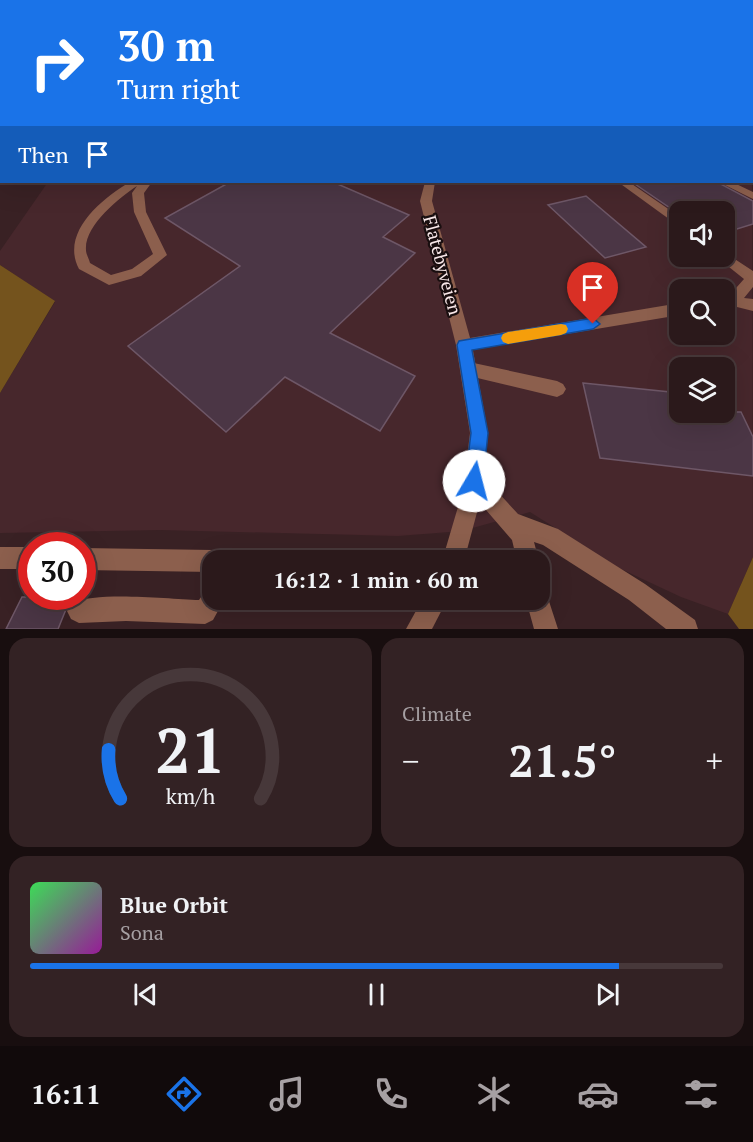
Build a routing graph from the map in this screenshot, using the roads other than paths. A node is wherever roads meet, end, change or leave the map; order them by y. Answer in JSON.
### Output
{"nodes":[{"id":1,"x":135,"y":183,"type":"edge"},
{"id":2,"x":146,"y":183,"type":"edge"},
{"id":3,"x":430,"y":183,"type":"edge"},
{"id":4,"x":624,"y":183,"type":"edge"},
{"id":5,"x":726,"y":183,"type":"edge"},
{"id":6,"x":753,"y":196,"type":"edge"},
{"id":7,"x":669,"y":215,"type":"edge"},
{"id":8,"x":735,"y":264,"type":"edge"},
{"id":9,"x":753,"y":278,"type":"edge"},
{"id":10,"x":735,"y":295,"type":"edge"},
{"id":11,"x":735,"y":302,"type":"edge"},
{"id":12,"x":753,"y":305,"type":"edge"},
{"id":13,"x":669,"y":311,"type":"edge"},
{"id":14,"x":464,"y":345,"type":"junction"},
{"id":15,"x":469,"y":369,"type":"junction"},
{"id":16,"x":557,"y":389,"type":"dead end"},
{"id":17,"x":474,"y":481,"type":"junction"},
{"id":18,"x":510,"y":522,"type":"junction"},
{"id":19,"x":456,"y":550,"type":"edge"},
{"id":20,"x":525,"y":550,"type":"edge"},
{"id":21,"x":0,"y":558,"type":"edge"},
{"id":22,"x":18,"y":558,"type":"edge"},
{"id":23,"x":96,"y":559,"type":"edge"},
{"id":24,"x":202,"y":561,"type":"edge"},
{"id":25,"x":206,"y":610,"type":"edge"},
{"id":26,"x":429,"y":610,"type":"edge"},
{"id":27,"x":541,"y":610,"type":"edge"},
{"id":28,"x":79,"y":611,"type":"dead end"},
{"id":29,"x":418,"y":629,"type":"edge"},
{"id":30,"x":546,"y":629,"type":"edge"},
{"id":31,"x":686,"y":629,"type":"edge"}],
"edges":[{"from":1,"to":2,"type":"street"},
{"from":3,"to":14,"type":"street","name":"Flatebyveien"},
{"from":4,"to":7,"type":"street"},
{"from":5,"to":6,"type":"street"},
{"from":8,"to":9,"type":"street"},
{"from":9,"to":10,"type":"street"},
{"from":11,"to":12,"type":"street"},
{"from":13,"to":14,"type":"street"},
{"from":14,"to":15,"type":"street","name":"Flatebyveien"},
{"from":15,"to":16,"type":"street"},
{"from":15,"to":17,"type":"street","name":"Flatebyveien"},
{"from":17,"to":18,"type":"street"},
{"from":17,"to":19,"type":"street","name":"Flatebyveien"},
{"from":18,"to":20,"type":"street"},
{"from":18,"to":31,"type":"street"},
{"from":21,"to":22,"type":"street"},
{"from":23,"to":24,"type":"street"},
{"from":25,"to":28,"type":"street"},
{"from":26,"to":29,"type":"street"},
{"from":27,"to":30,"type":"street"}]}
